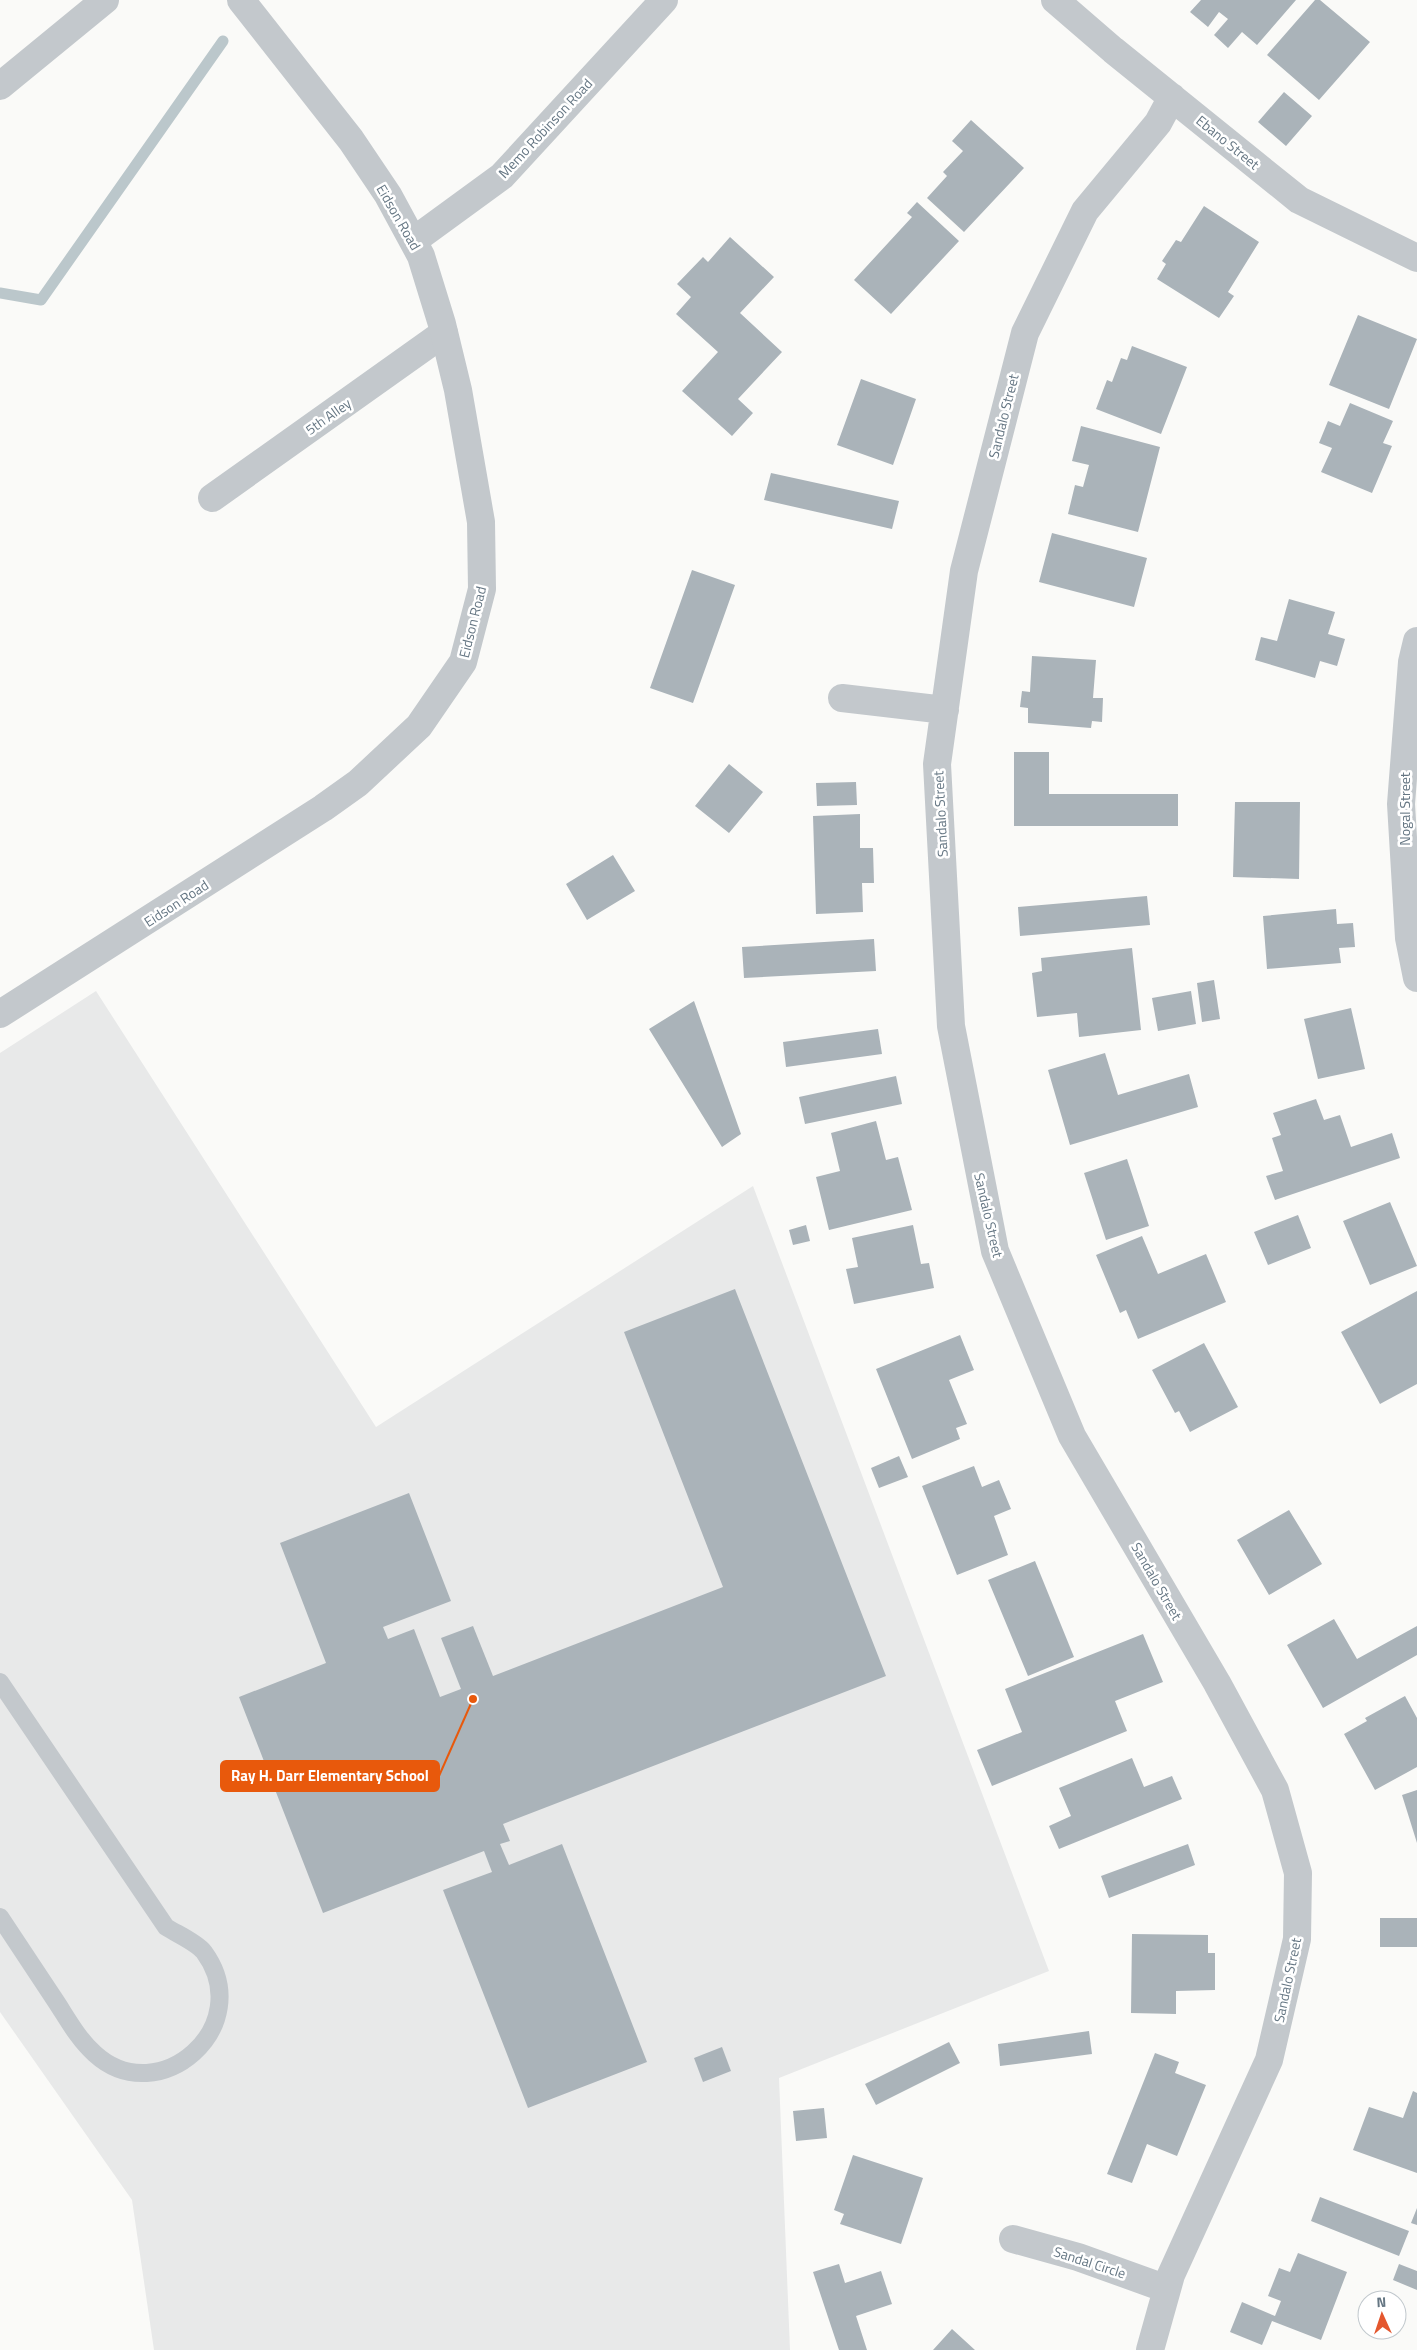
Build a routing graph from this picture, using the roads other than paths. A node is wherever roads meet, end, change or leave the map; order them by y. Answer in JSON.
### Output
{"nodes":[{"id":1,"x":104,"y":0,"type":"edge"},
{"id":2,"x":241,"y":0,"type":"edge"},
{"id":3,"x":664,"y":0,"type":"edge"},
{"id":4,"x":1055,"y":0,"type":"edge"},
{"id":5,"x":0,"y":86,"type":"edge"},
{"id":6,"x":1172,"y":97,"type":"junction"},
{"id":7,"x":413,"y":241,"type":"junction"},
{"id":8,"x":1417,"y":258,"type":"edge"},
{"id":9,"x":444,"y":333,"type":"junction"},
{"id":10,"x":212,"y":498,"type":"dead end"},
{"id":11,"x":1417,"y":641,"type":"edge"},
{"id":12,"x":842,"y":698,"type":"dead end"},
{"id":13,"x":945,"y":710,"type":"junction"},
{"id":14,"x":1417,"y":978,"type":"edge"},
{"id":15,"x":0,"y":1014,"type":"edge"},
{"id":16,"x":0,"y":1682,"type":"edge"},
{"id":17,"x":0,"y":1917,"type":"edge"},
{"id":18,"x":1013,"y":2239,"type":"dead end"},
{"id":19,"x":1167,"y":2289,"type":"junction"},
{"id":20,"x":1150,"y":2350,"type":"edge"}],
"edges":[{"from":1,"to":5,"type":"street"},
{"from":2,"to":7,"type":"street","name":"Eidson Road"},
{"from":3,"to":7,"type":"street","name":"Memo Robinson Road"},
{"from":4,"to":6,"type":"street","name":"Ebano Street"},
{"from":6,"to":8,"type":"street","name":"Ebano Street"},
{"from":6,"to":13,"type":"street","name":"Sandalo Street"},
{"from":7,"to":9,"type":"street","name":"Eidson Road"},
{"from":9,"to":10,"type":"street","name":"5th Alley"},
{"from":9,"to":15,"type":"street","name":"Eidson Road"},
{"from":11,"to":14,"type":"street","name":"Nogal Street"},
{"from":12,"to":13,"type":"street"},
{"from":13,"to":19,"type":"street","name":"Sandalo Street"},
{"from":16,"to":17,"type":"lane"},
{"from":18,"to":19,"type":"street","name":"Sandal Circle"},
{"from":19,"to":20,"type":"street","name":"Sandalo Street"}]}
